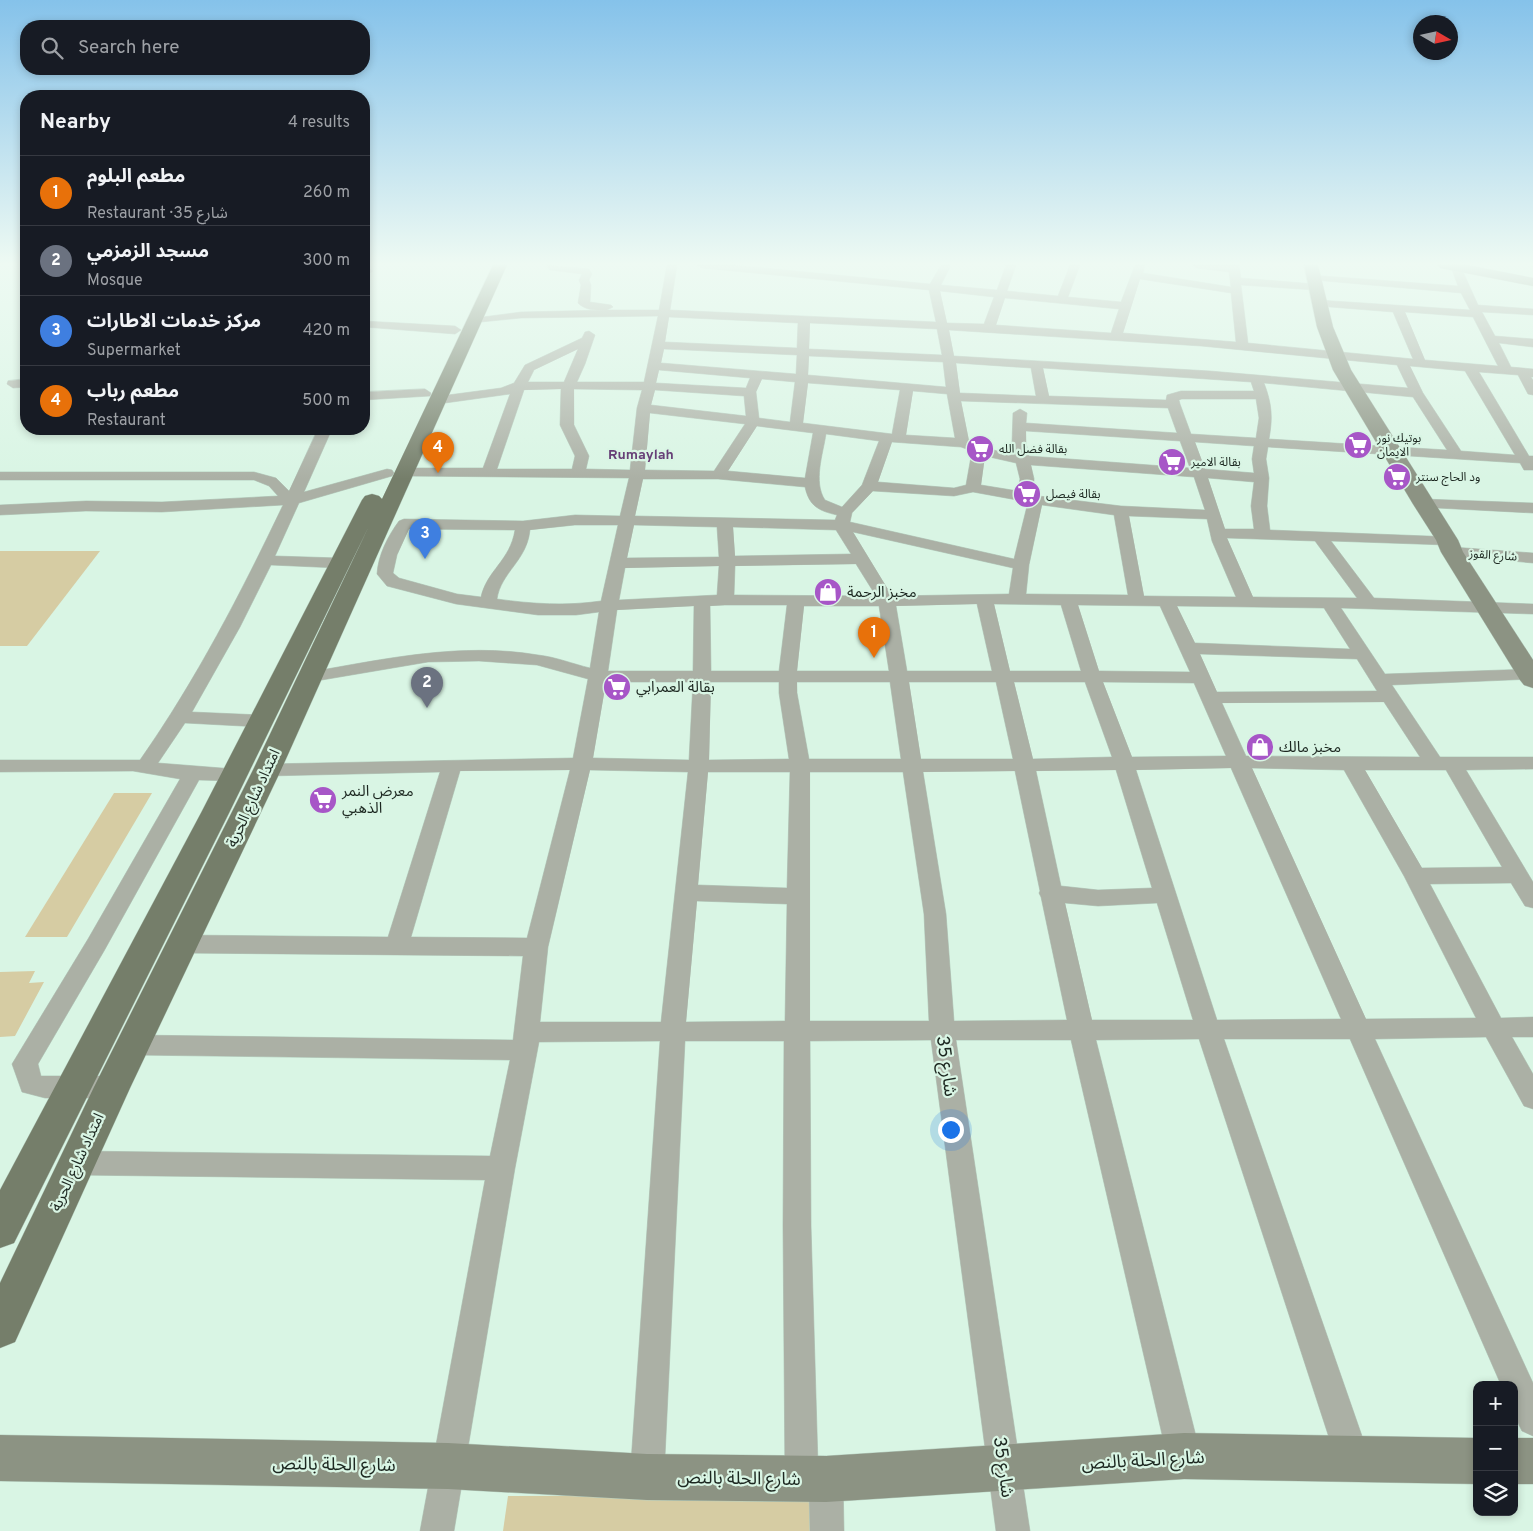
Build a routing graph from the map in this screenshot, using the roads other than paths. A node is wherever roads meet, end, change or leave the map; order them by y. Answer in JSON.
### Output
{"nodes":[{"id":1,"x":460,"y":336,"type":"edge"},
{"id":2,"x":588,"y":336,"type":"edge"},
{"id":3,"x":659,"y":336,"type":"edge"},
{"id":4,"x":803,"y":336,"type":"edge"},
{"id":5,"x":944,"y":336,"type":"edge"},
{"id":6,"x":1098,"y":336,"type":"edge"},
{"id":7,"x":1122,"y":336,"type":"edge"},
{"id":8,"x":1241,"y":336,"type":"edge"},
{"id":9,"x":1330,"y":336,"type":"edge"},
{"id":10,"x":1410,"y":336,"type":"edge"},
{"id":11,"x":1488,"y":336,"type":"edge"},
{"id":12,"x":1490,"y":340,"type":"junction"},
{"id":13,"x":586,"y":342,"type":"junction"},
{"id":14,"x":1202,"y":342,"type":"junction"},
{"id":15,"x":1533,"y":343,"type":"edge"},
{"id":16,"x":658,"y":345,"type":"junction"},
{"id":17,"x":1242,"y":346,"type":"junction"},
{"id":18,"x":750,"y":349,"type":"junction"},
{"id":19,"x":802,"y":352,"type":"junction"},
{"id":20,"x":1336,"y":356,"type":"junction"},
{"id":21,"x":949,"y":359,"type":"junction"},
{"id":22,"x":1101,"y":360,"type":"junction"},
{"id":23,"x":1401,"y":361,"type":"junction"},
{"id":24,"x":1036,"y":364,"type":"junction"},
{"id":25,"x":1421,"y":364,"type":"junction"},
{"id":26,"x":1470,"y":368,"type":"junction"},
{"id":27,"x":1507,"y":371,"type":"junction"},
{"id":28,"x":1527,"y":373,"type":"edge"},
{"id":29,"x":753,"y":375,"type":"junction"},
{"id":30,"x":1210,"y":375,"type":"junction"},
{"id":31,"x":802,"y":379,"type":"junction"},
{"id":32,"x":1255,"y":379,"type":"junction"},
{"id":33,"x":519,"y":386,"type":"junction"},
{"id":34,"x":568,"y":386,"type":"junction"},
{"id":35,"x":649,"y":387,"type":"junction"},
{"id":36,"x":907,"y":388,"type":"junction"},
{"id":37,"x":1353,"y":388,"type":"junction"},
{"id":38,"x":1533,"y":391,"type":"edge"},
{"id":39,"x":750,"y":392,"type":"junction"},
{"id":40,"x":1417,"y":393,"type":"junction"},
{"id":41,"x":953,"y":394,"type":"junction"},
{"id":42,"x":1262,"y":395,"type":"junction"},
{"id":43,"x":370,"y":396,"type":"edge"},
{"id":44,"x":432,"y":397,"type":"junction"},
{"id":45,"x":1021,"y":398,"type":"junction"},
{"id":46,"x":1043,"y":399,"type":"junction"},
{"id":47,"x":1173,"y":404,"type":"junction"},
{"id":48,"x":753,"y":422,"type":"junction"},
{"id":49,"x":796,"y":426,"type":"junction"},
{"id":50,"x":1020,"y":427,"type":"junction"},
{"id":51,"x":820,"y":430,"type":"junction"},
{"id":52,"x":323,"y":435,"type":"edge"},
{"id":53,"x":1184,"y":436,"type":"junction"},
{"id":54,"x":892,"y":439,"type":"junction"},
{"id":55,"x":1262,"y":441,"type":"junction"},
{"id":56,"x":963,"y":443,"type":"junction"},
{"id":57,"x":979,"y":450,"type":"junction"},
{"id":58,"x":1392,"y":450,"type":"junction"},
{"id":59,"x":1456,"y":454,"type":"junction"},
{"id":60,"x":1528,"y":459,"type":"edge"},
{"id":61,"x":1023,"y":460,"type":"junction"},
{"id":62,"x":396,"y":472,"type":"junction"},
{"id":63,"x":489,"y":472,"type":"junction"},
{"id":64,"x":1199,"y":472,"type":"junction"},
{"id":65,"x":637,"y":473,"type":"junction"},
{"id":66,"x":718,"y":474,"type":"junction"},
{"id":67,"x":1533,"y":474,"type":"edge"},
{"id":68,"x":104,"y":475,"type":"junction"},
{"id":69,"x":578,"y":475,"type":"junction"},
{"id":70,"x":0,"y":476,"type":"edge"},
{"id":71,"x":1262,"y":478,"type":"junction"},
{"id":72,"x":812,"y":483,"type":"junction"},
{"id":73,"x":869,"y":486,"type":"junction"},
{"id":74,"x":973,"y":488,"type":"junction"},
{"id":75,"x":1031,"y":498,"type":"junction"},
{"id":76,"x":290,"y":500,"type":"junction"},
{"id":77,"x":1423,"y":504,"type":"junction"},
{"id":78,"x":86,"y":506,"type":"junction"},
{"id":79,"x":1533,"y":508,"type":"edge"},
{"id":80,"x":0,"y":510,"type":"edge"},
{"id":81,"x":1122,"y":511,"type":"junction"},
{"id":82,"x":1214,"y":515,"type":"junction"},
{"id":83,"x":843,"y":518,"type":"junction"},
{"id":84,"x":628,"y":521,"type":"junction"},
{"id":85,"x":393,"y":523,"type":"junction"},
{"id":86,"x":725,"y":523,"type":"junction"},
{"id":87,"x":523,"y":526,"type":"junction"},
{"id":88,"x":1218,"y":534,"type":"junction"},
{"id":89,"x":1263,"y":535,"type":"junction"},
{"id":90,"x":1320,"y":537,"type":"junction"},
{"id":91,"x":1450,"y":546,"type":"junction"},
{"id":92,"x":378,"y":554,"type":"junction"},
{"id":93,"x":1533,"y":558,"type":"edge"},
{"id":94,"x":860,"y":559,"type":"junction"},
{"id":95,"x":265,"y":560,"type":"junction"},
{"id":96,"x":726,"y":561,"type":"junction"},
{"id":97,"x":619,"y":563,"type":"junction"},
{"id":98,"x":1021,"y":565,"type":"junction"},
{"id":99,"x":341,"y":574,"type":"junction"},
{"id":100,"x":984,"y":599,"type":"junction"},
{"id":101,"x":725,"y":600,"type":"junction"},
{"id":102,"x":796,"y":600,"type":"junction"},
{"id":103,"x":1017,"y":600,"type":"junction"},
{"id":104,"x":1068,"y":600,"type":"junction"},
{"id":105,"x":1137,"y":600,"type":"junction"},
{"id":106,"x":1166,"y":600,"type":"junction"},
{"id":107,"x":702,"y":601,"type":"junction"},
{"id":108,"x":887,"y":601,"type":"junction"},
{"id":109,"x":1248,"y":602,"type":"junction"},
{"id":110,"x":1329,"y":603,"type":"junction"},
{"id":111,"x":1369,"y":603,"type":"junction"},
{"id":112,"x":488,"y":604,"type":"junction"},
{"id":113,"x":609,"y":605,"type":"junction"},
{"id":114,"x":1488,"y":606,"type":"junction"},
{"id":115,"x":1533,"y":609,"type":"edge"},
{"id":116,"x":1189,"y":648,"type":"junction"},
{"id":117,"x":1362,"y":654,"type":"junction"},
{"id":118,"x":1004,"y":675,"type":"junction"},
{"id":119,"x":598,"y":676,"type":"junction"},
{"id":120,"x":1092,"y":676,"type":"junction"},
{"id":121,"x":1532,"y":676,"type":"edge"},
{"id":122,"x":310,"y":677,"type":"junction"},
{"id":123,"x":702,"y":677,"type":"junction"},
{"id":124,"x":789,"y":677,"type":"junction"},
{"id":125,"x":898,"y":678,"type":"junction"},
{"id":126,"x":1380,"y":680,"type":"junction"},
{"id":127,"x":1205,"y":688,"type":"junction"},
{"id":128,"x":1390,"y":696,"type":"junction"},
{"id":129,"x":180,"y":717,"type":"junction"},
{"id":130,"x":261,"y":721,"type":"junction"},
{"id":131,"x":1238,"y":762,"type":"junction"},
{"id":132,"x":1533,"y":763,"type":"edge"},
{"id":133,"x":582,"y":764,"type":"junction"},
{"id":134,"x":1124,"y":764,"type":"junction"},
{"id":135,"x":1351,"y":764,"type":"junction"},
{"id":136,"x":1444,"y":764,"type":"junction"},
{"id":137,"x":452,"y":765,"type":"junction"},
{"id":138,"x":800,"y":765,"type":"junction"},
{"id":139,"x":912,"y":765,"type":"junction"},
{"id":140,"x":1022,"y":765,"type":"junction"},
{"id":141,"x":0,"y":766,"type":"edge"},
{"id":142,"x":146,"y":766,"type":"junction"},
{"id":143,"x":699,"y":766,"type":"junction"},
{"id":144,"x":267,"y":770,"type":"junction"},
{"id":145,"x":193,"y":773,"type":"junction"},
{"id":146,"x":234,"y":775,"type":"junction"},
{"id":147,"x":1517,"y":875,"type":"junction"},
{"id":148,"x":1415,"y":876,"type":"junction"},
{"id":149,"x":687,"y":892,"type":"junction"},
{"id":150,"x":1050,"y":893,"type":"junction"},
{"id":151,"x":1166,"y":895,"type":"junction"},
{"id":152,"x":798,"y":896,"type":"junction"},
{"id":153,"x":1533,"y":900,"type":"edge"},
{"id":154,"x":181,"y":944,"type":"junction"},
{"id":155,"x":397,"y":946,"type":"junction"},
{"id":156,"x":536,"y":947,"type":"junction"},
{"id":157,"x":1493,"y":1027,"type":"junction"},
{"id":158,"x":1533,"y":1027,"type":"edge"},
{"id":159,"x":1081,"y":1029,"type":"junction"},
{"id":160,"x":1208,"y":1029,"type":"junction"},
{"id":161,"x":1358,"y":1029,"type":"junction"},
{"id":162,"x":673,"y":1031,"type":"junction"},
{"id":163,"x":942,"y":1031,"type":"junction"},
{"id":164,"x":797,"y":1032,"type":"junction"},
{"id":165,"x":526,"y":1041,"type":"junction"},
{"id":166,"x":134,"y":1045,"type":"junction"},
{"id":167,"x":112,"y":1087,"type":"junction"},
{"id":168,"x":71,"y":1088,"type":"junction"},
{"id":169,"x":1533,"y":1098,"type":"edge"},
{"id":170,"x":76,"y":1163,"type":"junction"},
{"id":171,"x":501,"y":1168,"type":"junction"},
{"id":172,"x":0,"y":1230,"type":"edge"},
{"id":173,"x":0,"y":1328,"type":"edge"},
{"id":174,"x":1533,"y":1420,"type":"edge"},
{"id":175,"x":1184,"y":1456,"type":"junction"},
{"id":176,"x":0,"y":1458,"type":"edge"},
{"id":177,"x":1353,"y":1459,"type":"junction"},
{"id":178,"x":1473,"y":1461,"type":"edge"},
{"id":179,"x":1518,"y":1461,"type":"edge"},
{"id":180,"x":1533,"y":1462,"type":"edge"},
{"id":181,"x":448,"y":1466,"type":"junction"},
{"id":182,"x":1004,"y":1468,"type":"junction"},
{"id":183,"x":647,"y":1477,"type":"junction"},
{"id":184,"x":814,"y":1479,"type":"junction"},
{"id":185,"x":437,"y":1531,"type":"edge"},
{"id":186,"x":827,"y":1531,"type":"edge"},
{"id":187,"x":1013,"y":1531,"type":"edge"}],
"edges":[{"from":1,"to":44,"type":"main road","name":"امتداد شارع الحرية"},
{"from":2,"to":13,"type":"street"},
{"from":3,"to":16,"type":"street"},
{"from":4,"to":19,"type":"street"},
{"from":5,"to":21,"type":"street"},
{"from":6,"to":22,"type":"street"},
{"from":7,"to":14,"type":"street"},
{"from":8,"to":17,"type":"street"},
{"from":9,"to":20,"type":"street"},
{"from":10,"to":25,"type":"street"},
{"from":11,"to":12,"type":"street"},
{"from":12,"to":15,"type":"street"},
{"from":12,"to":27,"type":"street"},
{"from":13,"to":33,"type":"street"},
{"from":13,"to":34,"type":"street"},
{"from":14,"to":17,"type":"street"},
{"from":14,"to":30,"type":"street"},
{"from":16,"to":18,"type":"street"},
{"from":16,"to":35,"type":"street"},
{"from":17,"to":20,"type":"street"},
{"from":18,"to":19,"type":"street"},
{"from":18,"to":29,"type":"street"},
{"from":19,"to":21,"type":"street"},
{"from":19,"to":31,"type":"street"},
{"from":20,"to":23,"type":"street"},
{"from":20,"to":37,"type":"street"},
{"from":21,"to":24,"type":"street"},
{"from":21,"to":41,"type":"street"},
{"from":22,"to":24,"type":"street"},
{"from":22,"to":30,"type":"street"},
{"from":23,"to":25,"type":"street"},
{"from":23,"to":40,"type":"street"},
{"from":24,"to":46,"type":"street"},
{"from":25,"to":26,"type":"street"},
{"from":26,"to":27,"type":"street"},
{"from":26,"to":60,"type":"street"},
{"from":27,"to":28,"type":"street"},
{"from":28,"to":38,"type":"street"},
{"from":29,"to":31,"type":"street"},
{"from":29,"to":35,"type":"street"},
{"from":29,"to":39,"type":"street"},
{"from":30,"to":32,"type":"street"},
{"from":31,"to":36,"type":"street"},
{"from":31,"to":49,"type":"street"},
{"from":32,"to":37,"type":"street"},
{"from":32,"to":42,"type":"street"},
{"from":33,"to":34,"type":"street"},
{"from":33,"to":44,"type":"street"},
{"from":33,"to":63,"type":"street"},
{"from":34,"to":35,"type":"street"},
{"from":34,"to":69,"type":"street"},
{"from":35,"to":39,"type":"street"},
{"from":35,"to":48,"type":"street"},
{"from":35,"to":65,"type":"street"},
{"from":36,"to":41,"type":"street"},
{"from":36,"to":54,"type":"street"},
{"from":37,"to":40,"type":"street"},
{"from":37,"to":58,"type":"street"},
{"from":39,"to":48,"type":"street"},
{"from":40,"to":59,"type":"street"},
{"from":41,"to":45,"type":"street"},
{"from":41,"to":56,"type":"street"},
{"from":42,"to":47,"type":"street"},
{"from":42,"to":55,"type":"street"},
{"from":43,"to":44,"type":"street"},
{"from":44,"to":62,"type":"main road","name":"امتداد شارع الحرية"},
{"from":45,"to":46,"type":"street"},
{"from":45,"to":50,"type":"street"},
{"from":46,"to":47,"type":"street"},
{"from":47,"to":53,"type":"street"},
{"from":48,"to":49,"type":"street"},
{"from":48,"to":66,"type":"street"},
{"from":49,"to":51,"type":"street"},
{"from":50,"to":53,"type":"street"},
{"from":50,"to":61,"type":"street"},
{"from":51,"to":54,"type":"street"},
{"from":51,"to":72,"type":"street"},
{"from":52,"to":76,"type":"street"},
{"from":53,"to":55,"type":"street"},
{"from":53,"to":64,"type":"street"},
{"from":54,"to":56,"type":"street"},
{"from":54,"to":73,"type":"street"},
{"from":55,"to":58,"type":"street"},
{"from":55,"to":71,"type":"street"},
{"from":56,"to":57,"type":"street"},
{"from":57,"to":61,"type":"street"},
{"from":57,"to":74,"type":"street"},
{"from":58,"to":59,"type":"street"},
{"from":58,"to":77,"type":"street"},
{"from":59,"to":60,"type":"street"},
{"from":60,"to":67,"type":"street"},
{"from":61,"to":64,"type":"street"},
{"from":61,"to":75,"type":"street"},
{"from":62,"to":63,"type":"street"},
{"from":62,"to":76,"type":"street"},
{"from":62,"to":85,"type":"main road","name":"امتداد شارع الحرية"},
{"from":62,"to":99,"type":"main road","name":"امتداد شارع الحرية"},
{"from":63,"to":69,"type":"street"},
{"from":64,"to":71,"type":"street"},
{"from":64,"to":82,"type":"street"},
{"from":65,"to":66,"type":"street"},
{"from":65,"to":69,"type":"street"},
{"from":65,"to":84,"type":"street"},
{"from":66,"to":72,"type":"street"},
{"from":68,"to":70,"type":"street"},
{"from":68,"to":76,"type":"street"},
{"from":68,"to":78,"type":"street"},
{"from":71,"to":89,"type":"street"},
{"from":72,"to":83,"type":"street"},
{"from":73,"to":74,"type":"street"},
{"from":73,"to":83,"type":"street"},
{"from":74,"to":75,"type":"street"},
{"from":75,"to":81,"type":"street"},
{"from":75,"to":98,"type":"street"},
{"from":76,"to":78,"type":"street"},
{"from":76,"to":95,"type":"street"},
{"from":77,"to":79,"type":"street"},
{"from":77,"to":91,"type":"street"},
{"from":78,"to":80,"type":"street"},
{"from":81,"to":82,"type":"street"},
{"from":81,"to":105,"type":"street"},
{"from":82,"to":88,"type":"street"},
{"from":83,"to":86,"type":"street"},
{"from":83,"to":94,"type":"street"},
{"from":83,"to":98,"type":"street"},
{"from":84,"to":86,"type":"street"},
{"from":84,"to":87,"type":"street"},
{"from":84,"to":97,"type":"street"},
{"from":85,"to":87,"type":"street"},
{"from":85,"to":92,"type":"main road","name":"امتداد شارع الحرية"},
{"from":86,"to":96,"type":"street"},
{"from":87,"to":112,"type":"street"},
{"from":88,"to":89,"type":"street","name":"شارع القوز"},
{"from":88,"to":109,"type":"street"},
{"from":89,"to":90,"type":"street","name":"شارع القوز"},
{"from":90,"to":91,"type":"street","name":"شارع القوز"},
{"from":90,"to":111,"type":"street"},
{"from":91,"to":93,"type":"street","name":"شارع القوز"},
{"from":91,"to":114,"type":"street"},
{"from":92,"to":99,"type":"main road","name":"امتداد شارع الحرية"},
{"from":92,"to":112,"type":"street"},
{"from":94,"to":96,"type":"street"},
{"from":94,"to":108,"type":"street"},
{"from":95,"to":99,"type":"street"},
{"from":95,"to":129,"type":"street"},
{"from":96,"to":97,"type":"street"},
{"from":96,"to":101,"type":"street"},
{"from":97,"to":113,"type":"street"},
{"from":98,"to":103,"type":"street"},
{"from":99,"to":122,"type":"main road","name":"امتداد شارع الحرية"},
{"from":99,"to":130,"type":"main road","name":"امتداد شارع الحرية"},
{"from":100,"to":103,"type":"street"},
{"from":100,"to":108,"type":"street"},
{"from":100,"to":118,"type":"street"},
{"from":101,"to":102,"type":"street"},
{"from":101,"to":107,"type":"street"},
{"from":102,"to":108,"type":"street"},
{"from":102,"to":124,"type":"street"},
{"from":103,"to":104,"type":"street"},
{"from":104,"to":105,"type":"street"},
{"from":104,"to":120,"type":"street"},
{"from":105,"to":106,"type":"street"},
{"from":106,"to":109,"type":"street"},
{"from":106,"to":116,"type":"street"},
{"from":107,"to":113,"type":"street"},
{"from":107,"to":123,"type":"street"},
{"from":108,"to":125,"type":"street","name":"شارع 35"},
{"from":109,"to":110,"type":"street"},
{"from":110,"to":111,"type":"street"},
{"from":110,"to":117,"type":"street"},
{"from":111,"to":114,"type":"street"},
{"from":112,"to":113,"type":"street"},
{"from":113,"to":119,"type":"street"},
{"from":114,"to":115,"type":"street"},
{"from":114,"to":121,"type":"street"},
{"from":116,"to":117,"type":"street"},
{"from":116,"to":127,"type":"street"},
{"from":117,"to":126,"type":"street"},
{"from":118,"to":120,"type":"street"},
{"from":118,"to":125,"type":"street"},
{"from":118,"to":140,"type":"street"},
{"from":119,"to":122,"type":"street"},
{"from":119,"to":123,"type":"street"},
{"from":119,"to":133,"type":"street"},
{"from":120,"to":127,"type":"street"},
{"from":120,"to":134,"type":"street"},
{"from":121,"to":126,"type":"street"},
{"from":122,"to":144,"type":"main road","name":"امتداد شارع الحرية"},
{"from":123,"to":124,"type":"street"},
{"from":123,"to":143,"type":"street"},
{"from":124,"to":125,"type":"street"},
{"from":124,"to":138,"type":"street"},
{"from":125,"to":139,"type":"street","name":"شارع 35"},
{"from":126,"to":128,"type":"street"},
{"from":127,"to":128,"type":"street"},
{"from":127,"to":131,"type":"street"},
{"from":128,"to":136,"type":"street"},
{"from":129,"to":130,"type":"street"},
{"from":129,"to":142,"type":"street"},
{"from":130,"to":146,"type":"main road","name":"امتداد شارع الحرية"},
{"from":131,"to":134,"type":"street"},
{"from":131,"to":135,"type":"street"},
{"from":131,"to":161,"type":"street"},
{"from":132,"to":136,"type":"street"},
{"from":133,"to":137,"type":"street"},
{"from":133,"to":143,"type":"street"},
{"from":133,"to":156,"type":"street"},
{"from":134,"to":140,"type":"street"},
{"from":134,"to":151,"type":"street"},
{"from":135,"to":136,"type":"street"},
{"from":135,"to":148,"type":"street"},
{"from":136,"to":147,"type":"street"},
{"from":137,"to":144,"type":"street"},
{"from":137,"to":155,"type":"street"},
{"from":138,"to":139,"type":"street"},
{"from":138,"to":143,"type":"street"},
{"from":138,"to":152,"type":"street"},
{"from":139,"to":140,"type":"street"},
{"from":139,"to":163,"type":"street","name":"شارع 35"},
{"from":140,"to":150,"type":"street"},
{"from":141,"to":142,"type":"street"},
{"from":142,"to":145,"type":"street"},
{"from":143,"to":149,"type":"street"},
{"from":144,"to":154,"type":"main road","name":"امتداد شارع الحرية"},
{"from":145,"to":146,"type":"street"},
{"from":145,"to":168,"type":"street"},
{"from":146,"to":168,"type":"main road","name":"امتداد شارع الحرية"},
{"from":147,"to":148,"type":"street"},
{"from":147,"to":153,"type":"street"},
{"from":148,"to":157,"type":"street"},
{"from":149,"to":152,"type":"street"},
{"from":149,"to":162,"type":"street"},
{"from":150,"to":151,"type":"street"},
{"from":150,"to":159,"type":"street"},
{"from":151,"to":160,"type":"street"},
{"from":152,"to":164,"type":"street"},
{"from":154,"to":155,"type":"street"},
{"from":154,"to":166,"type":"main road","name":"امتداد شارع الحرية"},
{"from":155,"to":156,"type":"street"},
{"from":156,"to":165,"type":"street"},
{"from":157,"to":158,"type":"street"},
{"from":157,"to":161,"type":"street"},
{"from":157,"to":169,"type":"street"},
{"from":159,"to":160,"type":"street"},
{"from":159,"to":163,"type":"street"},
{"from":159,"to":175,"type":"street"},
{"from":160,"to":161,"type":"street"},
{"from":160,"to":177,"type":"street"},
{"from":161,"to":174,"type":"street"},
{"from":162,"to":164,"type":"street"},
{"from":162,"to":165,"type":"street"},
{"from":162,"to":183,"type":"street"},
{"from":163,"to":164,"type":"street"},
{"from":163,"to":182,"type":"street","name":"شارع 35"},
{"from":164,"to":184,"type":"street"},
{"from":165,"to":166,"type":"street"},
{"from":165,"to":171,"type":"street"},
{"from":166,"to":167,"type":"main road","name":"امتداد شارع الحرية"},
{"from":167,"to":168,"type":"street"},
{"from":167,"to":170,"type":"main road","name":"امتداد شارع الحرية"},
{"from":168,"to":172,"type":"main road","name":"امتداد شارع الحرية"},
{"from":170,"to":171,"type":"street"},
{"from":170,"to":173,"type":"main road","name":"امتداد شارع الحرية"},
{"from":171,"to":181,"type":"street"},
{"from":175,"to":177,"type":"street","name":"شارع الحلة بالنص"},
{"from":175,"to":182,"type":"street","name":"شارع الحلة بالنص"},
{"from":176,"to":181,"type":"street","name":"شارع الحلة بالنص"},
{"from":177,"to":178,"type":"street","name":"شارع الحلة بالنص"},
{"from":179,"to":180,"type":"street"},
{"from":181,"to":183,"type":"street","name":"شارع الحلة بالنص"},
{"from":181,"to":185,"type":"street"},
{"from":182,"to":184,"type":"street","name":"شارع الحلة بالنص"},
{"from":182,"to":187,"type":"street","name":"شارع 35"},
{"from":183,"to":184,"type":"street","name":"شارع الحلة بالنص"},
{"from":184,"to":186,"type":"street"}]}
